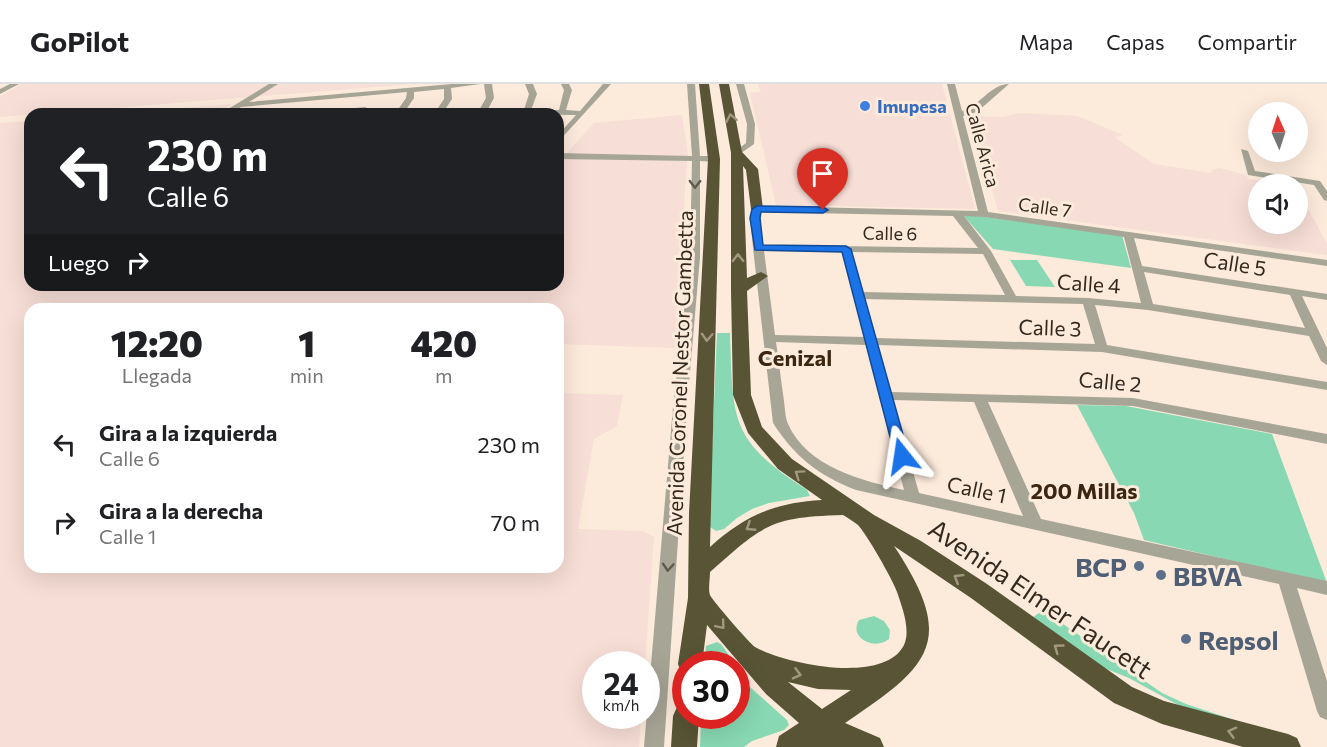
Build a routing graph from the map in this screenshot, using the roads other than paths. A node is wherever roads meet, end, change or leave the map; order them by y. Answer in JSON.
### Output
{"nodes":[{"id":1,"x":15,"y":84,"type":"edge"},
{"id":2,"x":274,"y":84,"type":"edge"},
{"id":3,"x":476,"y":84,"type":"edge"},
{"id":4,"x":488,"y":84,"type":"edge"},
{"id":5,"x":529,"y":84,"type":"edge"},
{"id":6,"x":565,"y":84,"type":"edge"},
{"id":7,"x":607,"y":84,"type":"edge"},
{"id":8,"x":691,"y":84,"type":"edge"},
{"id":9,"x":704,"y":84,"type":"edge"},
{"id":10,"x":724,"y":84,"type":"edge"},
{"id":11,"x":740,"y":84,"type":"edge"},
{"id":12,"x":951,"y":84,"type":"edge"},
{"id":13,"x":1005,"y":84,"type":"edge"},
{"id":14,"x":447,"y":87,"type":"junction"},
{"id":15,"x":411,"y":90,"type":"junction"},
{"id":16,"x":0,"y":92,"type":"edge"},
{"id":17,"x":371,"y":93,"type":"junction"},
{"id":18,"x":597,"y":96,"type":"junction"},
{"id":19,"x":587,"y":97,"type":"dead end"},
{"id":20,"x":577,"y":98,"type":"dead end"},
{"id":21,"x":567,"y":99,"type":"junction"},
{"id":22,"x":270,"y":102,"type":"junction"},
{"id":23,"x":238,"y":105,"type":"junction"},
{"id":24,"x":233,"y":108,"type":"edge"},
{"id":25,"x":268,"y":108,"type":"edge"},
{"id":26,"x":366,"y":108,"type":"edge"},
{"id":27,"x":403,"y":108,"type":"edge"},
{"id":28,"x":442,"y":108,"type":"edge"},
{"id":29,"x":485,"y":108,"type":"edge"},
{"id":30,"x":528,"y":108,"type":"edge"},
{"id":31,"x":564,"y":108,"type":"edge"},
{"id":32,"x":957,"y":111,"type":"junction"},
{"id":33,"x":564,"y":112,"type":"edge"},
{"id":34,"x":582,"y":113,"type":"junction"},
{"id":35,"x":564,"y":133,"type":"edge"},
{"id":36,"x":1244,"y":151,"type":"dead end"},
{"id":37,"x":737,"y":153,"type":"junction"},
{"id":38,"x":564,"y":156,"type":"edge"},
{"id":39,"x":696,"y":159,"type":"junction"},
{"id":40,"x":714,"y":159,"type":"junction"},
{"id":41,"x":1327,"y":198,"type":"edge"},
{"id":42,"x":757,"y":209,"type":"junction"},
{"id":43,"x":955,"y":212,"type":"junction"},
{"id":44,"x":984,"y":214,"type":"junction"},
{"id":45,"x":1128,"y":235,"type":"junction"},
{"id":46,"x":758,"y":248,"type":"junction"},
{"id":47,"x":846,"y":249,"type":"junction"},
{"id":48,"x":986,"y":251,"type":"junction"},
{"id":49,"x":1327,"y":263,"type":"edge"},
{"id":50,"x":1137,"y":268,"type":"junction"},
{"id":51,"x":761,"y":276,"type":"junction"},
{"id":52,"x":738,"y":290,"type":"junction"},
{"id":53,"x":1294,"y":292,"type":"junction"},
{"id":54,"x":859,"y":295,"type":"junction"},
{"id":55,"x":1327,"y":297,"type":"edge"},
{"id":56,"x":1012,"y":298,"type":"junction"},
{"id":57,"x":1088,"y":301,"type":"junction"},
{"id":58,"x":1148,"y":307,"type":"junction"},
{"id":59,"x":1314,"y":333,"type":"junction"},
{"id":60,"x":769,"y":338,"type":"junction"},
{"id":61,"x":871,"y":340,"type":"junction"},
{"id":62,"x":1102,"y":348,"type":"junction"},
{"id":63,"x":1327,"y":361,"type":"edge"},
{"id":64,"x":1327,"y":386,"type":"edge"},
{"id":65,"x":886,"y":396,"type":"junction"},
{"id":66,"x":979,"y":397,"type":"junction"},
{"id":67,"x":1327,"y":439,"type":"edge"},
{"id":68,"x":913,"y":497,"type":"junction"},
{"id":69,"x":847,"y":507,"type":"junction"},
{"id":70,"x":867,"y":521,"type":"junction"},
{"id":71,"x":1034,"y":522,"type":"junction"},
{"id":72,"x":700,"y":568,"type":"junction"},
{"id":73,"x":1286,"y":579,"type":"junction"},
{"id":74,"x":1327,"y":588,"type":"edge"},
{"id":75,"x":699,"y":598,"type":"junction"},
{"id":76,"x":692,"y":651,"type":"edge"},
{"id":77,"x":744,"y":651,"type":"edge"},
{"id":78,"x":750,"y":654,"type":"edge"},
{"id":79,"x":750,"y":658,"type":"edge"},
{"id":80,"x":906,"y":664,"type":"junction"},
{"id":81,"x":1327,"y":711,"type":"edge"},
{"id":82,"x":821,"y":723,"type":"junction"},
{"id":83,"x":685,"y":729,"type":"edge"},
{"id":84,"x":861,"y":744,"type":"edge"},
{"id":85,"x":785,"y":746,"type":"edge"},
{"id":86,"x":654,"y":747,"type":"edge"},
{"id":87,"x":684,"y":747,"type":"edge"},
{"id":88,"x":1288,"y":747,"type":"edge"}],
"edges":[{"from":1,"to":16,"type":"street"},
{"from":2,"to":23,"type":"street"},
{"from":3,"to":14,"type":"street"},
{"from":4,"to":29,"type":"street"},
{"from":5,"to":30,"type":"street"},
{"from":6,"to":21,"type":"street"},
{"from":7,"to":18,"type":"street"},
{"from":8,"to":39,"type":"street"},
{"from":9,"to":40,"type":"highway","name":"Avenida Coronel Nestor Gambetta"},
{"from":37,"to":10,"type":"highway","one_way":true},
{"from":11,"to":37,"type":"street"},
{"from":12,"to":32,"type":"street","name":"Calle Arica"},
{"from":13,"to":32,"type":"street"},
{"from":14,"to":15,"type":"street"},
{"from":14,"to":28,"type":"street"},
{"from":15,"to":17,"type":"street"},
{"from":15,"to":27,"type":"street"},
{"from":17,"to":22,"type":"street"},
{"from":17,"to":26,"type":"street"},
{"from":18,"to":19,"type":"street"},
{"from":18,"to":34,"type":"street"},
{"from":20,"to":21,"type":"street"},
{"from":21,"to":31,"type":"street"},
{"from":22,"to":23,"type":"street"},
{"from":22,"to":25,"type":"street"},
{"from":23,"to":24,"type":"street"},
{"from":32,"to":44,"type":"street","name":"Calle Arica"},
{"from":33,"to":34,"type":"street"},
{"from":34,"to":35,"type":"street"},
{"from":36,"to":41,"type":"street"},
{"from":37,"to":42,"type":"highway"},
{"from":52,"to":37,"type":"highway","one_way":true},
{"from":38,"to":39,"type":"street"},
{"from":39,"to":40,"type":"street"},
{"from":39,"to":86,"type":"street","one_way":true},
{"from":40,"to":72,"type":"highway","name":"Avenida Coronel Nestor Gambetta","one_way":true},
{"from":42,"to":43,"type":"street","name":"Calle 7"},
{"from":42,"to":46,"type":"street","name":"Calle 1"},
{"from":43,"to":44,"type":"street","name":"Calle 7"},
{"from":43,"to":48,"type":"street"},
{"from":44,"to":45,"type":"street","name":"Calle 7"},
{"from":45,"to":49,"type":"street","name":"Calle 7"},
{"from":45,"to":50,"type":"street"},
{"from":46,"to":47,"type":"street","name":"Calle 6"},
{"from":46,"to":51,"type":"street","name":"Calle 1"},
{"from":47,"to":48,"type":"street","name":"Calle 6"},
{"from":47,"to":54,"type":"street"},
{"from":48,"to":56,"type":"street"},
{"from":50,"to":53,"type":"street","name":"Calle 5"},
{"from":50,"to":58,"type":"street"},
{"from":51,"to":52,"type":"highway"},
{"from":51,"to":60,"type":"street","name":"Calle 1"},
{"from":69,"to":52,"type":"highway","one_way":true},
{"from":53,"to":55,"type":"street","name":"Calle 5"},
{"from":53,"to":59,"type":"street"},
{"from":54,"to":56,"type":"street","name":"Calle 4"},
{"from":54,"to":61,"type":"street"},
{"from":56,"to":57,"type":"street","name":"Calle 4"},
{"from":57,"to":58,"type":"street","name":"Calle 4"},
{"from":57,"to":62,"type":"street"},
{"from":58,"to":59,"type":"street","name":"Calle 4"},
{"from":59,"to":63,"type":"street"},
{"from":60,"to":61,"type":"street","name":"Calle 3"},
{"from":60,"to":68,"type":"street","name":"Calle 1"},
{"from":61,"to":62,"type":"street","name":"Calle 3"},
{"from":61,"to":65,"type":"street"},
{"from":62,"to":64,"type":"street","name":"Calle 3"},
{"from":65,"to":66,"type":"street","name":"Calle 2"},
{"from":65,"to":68,"type":"street"},
{"from":66,"to":67,"type":"street","name":"Calle 2"},
{"from":66,"to":71,"type":"street"},
{"from":68,"to":71,"type":"street","name":"Calle 1"},
{"from":69,"to":70,"type":"highway"},
{"from":69,"to":72,"type":"highway","one_way":true},
{"from":70,"to":80,"type":"highway"},
{"from":88,"to":70,"type":"highway","name":"Avenida Elmer Faucett","one_way":true},
{"from":71,"to":73,"type":"street","name":"Calle 1"},
{"from":72,"to":75,"type":"highway","name":"Avenida Coronel Nestor Gambetta"},
{"from":73,"to":74,"type":"street","name":"Calle 1"},
{"from":73,"to":81,"type":"street"},
{"from":75,"to":76,"type":"highway","name":"Avenida Coronel Nestor Gambetta"},
{"from":75,"to":77,"type":"highway","one_way":true},
{"from":78,"to":80,"type":"highway","one_way":true},
{"from":79,"to":82,"type":"highway"},
{"from":80,"to":82,"type":"highway"},
{"from":82,"to":84,"type":"highway"},
{"from":82,"to":85,"type":"highway"},
{"from":83,"to":87,"type":"highway"},
{"from":84,"to":85,"type":"highway"}]}
